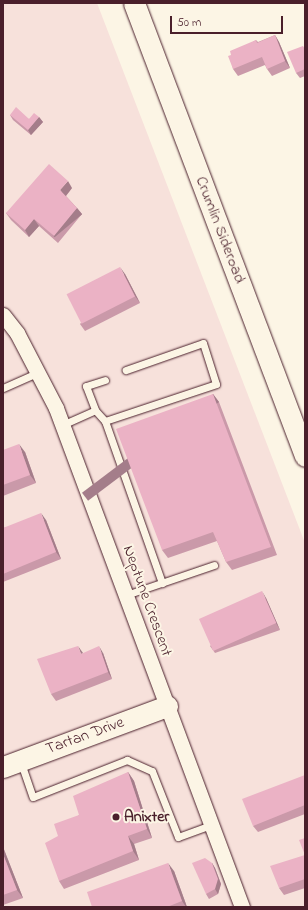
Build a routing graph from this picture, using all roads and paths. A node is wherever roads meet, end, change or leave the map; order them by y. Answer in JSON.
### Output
{"nodes":[{"id":1,"x":134,"y":3,"type":"edge"},
{"id":2,"x":5,"y":323,"type":"edge"},
{"id":3,"x":126,"y":370,"type":"dead end"},
{"id":4,"x":38,"y":373,"type":"junction"},
{"id":5,"x":105,"y":380,"type":"dead end"},
{"id":6,"x":3,"y":388,"type":"edge"},
{"id":7,"x":95,"y":410,"type":"junction"},
{"id":8,"x":105,"y":421,"type":"junction"},
{"id":9,"x":62,"y":425,"type":"junction"},
{"id":10,"x":305,"y":456,"type":"edge"},
{"id":11,"x":214,"y":565,"type":"dead end"},
{"id":12,"x":162,"y":583,"type":"junction"},
{"id":13,"x":126,"y":596,"type":"junction"},
{"id":14,"x":167,"y":706,"type":"junction"},
{"id":15,"x":11,"y":764,"type":"edge"},
{"id":16,"x":211,"y":825,"type":"junction"},
{"id":17,"x":242,"y":907,"type":"edge"}],
"edges":[{"from":1,"to":10,"type":"street","name":"Crumlin Sideroad"},
{"from":2,"to":4,"type":"street","name":"Neptune Crescent"},
{"from":3,"to":8,"type":"lane"},
{"from":4,"to":6,"type":"lane"},
{"from":4,"to":9,"type":"street","name":"Neptune Crescent"},
{"from":5,"to":7,"type":"lane"},
{"from":7,"to":8,"type":"lane"},
{"from":7,"to":9,"type":"lane"},
{"from":8,"to":12,"type":"lane"},
{"from":9,"to":13,"type":"street","name":"Neptune Crescent"},
{"from":11,"to":12,"type":"lane"},
{"from":12,"to":13,"type":"lane"},
{"from":13,"to":14,"type":"street","name":"Neptune Crescent"},
{"from":14,"to":15,"type":"street","name":"Tartan Drive"},
{"from":14,"to":16,"type":"street","name":"Neptune Crescent"},
{"from":15,"to":16,"type":"lane"},
{"from":16,"to":17,"type":"street","name":"Neptune Crescent"}]}
